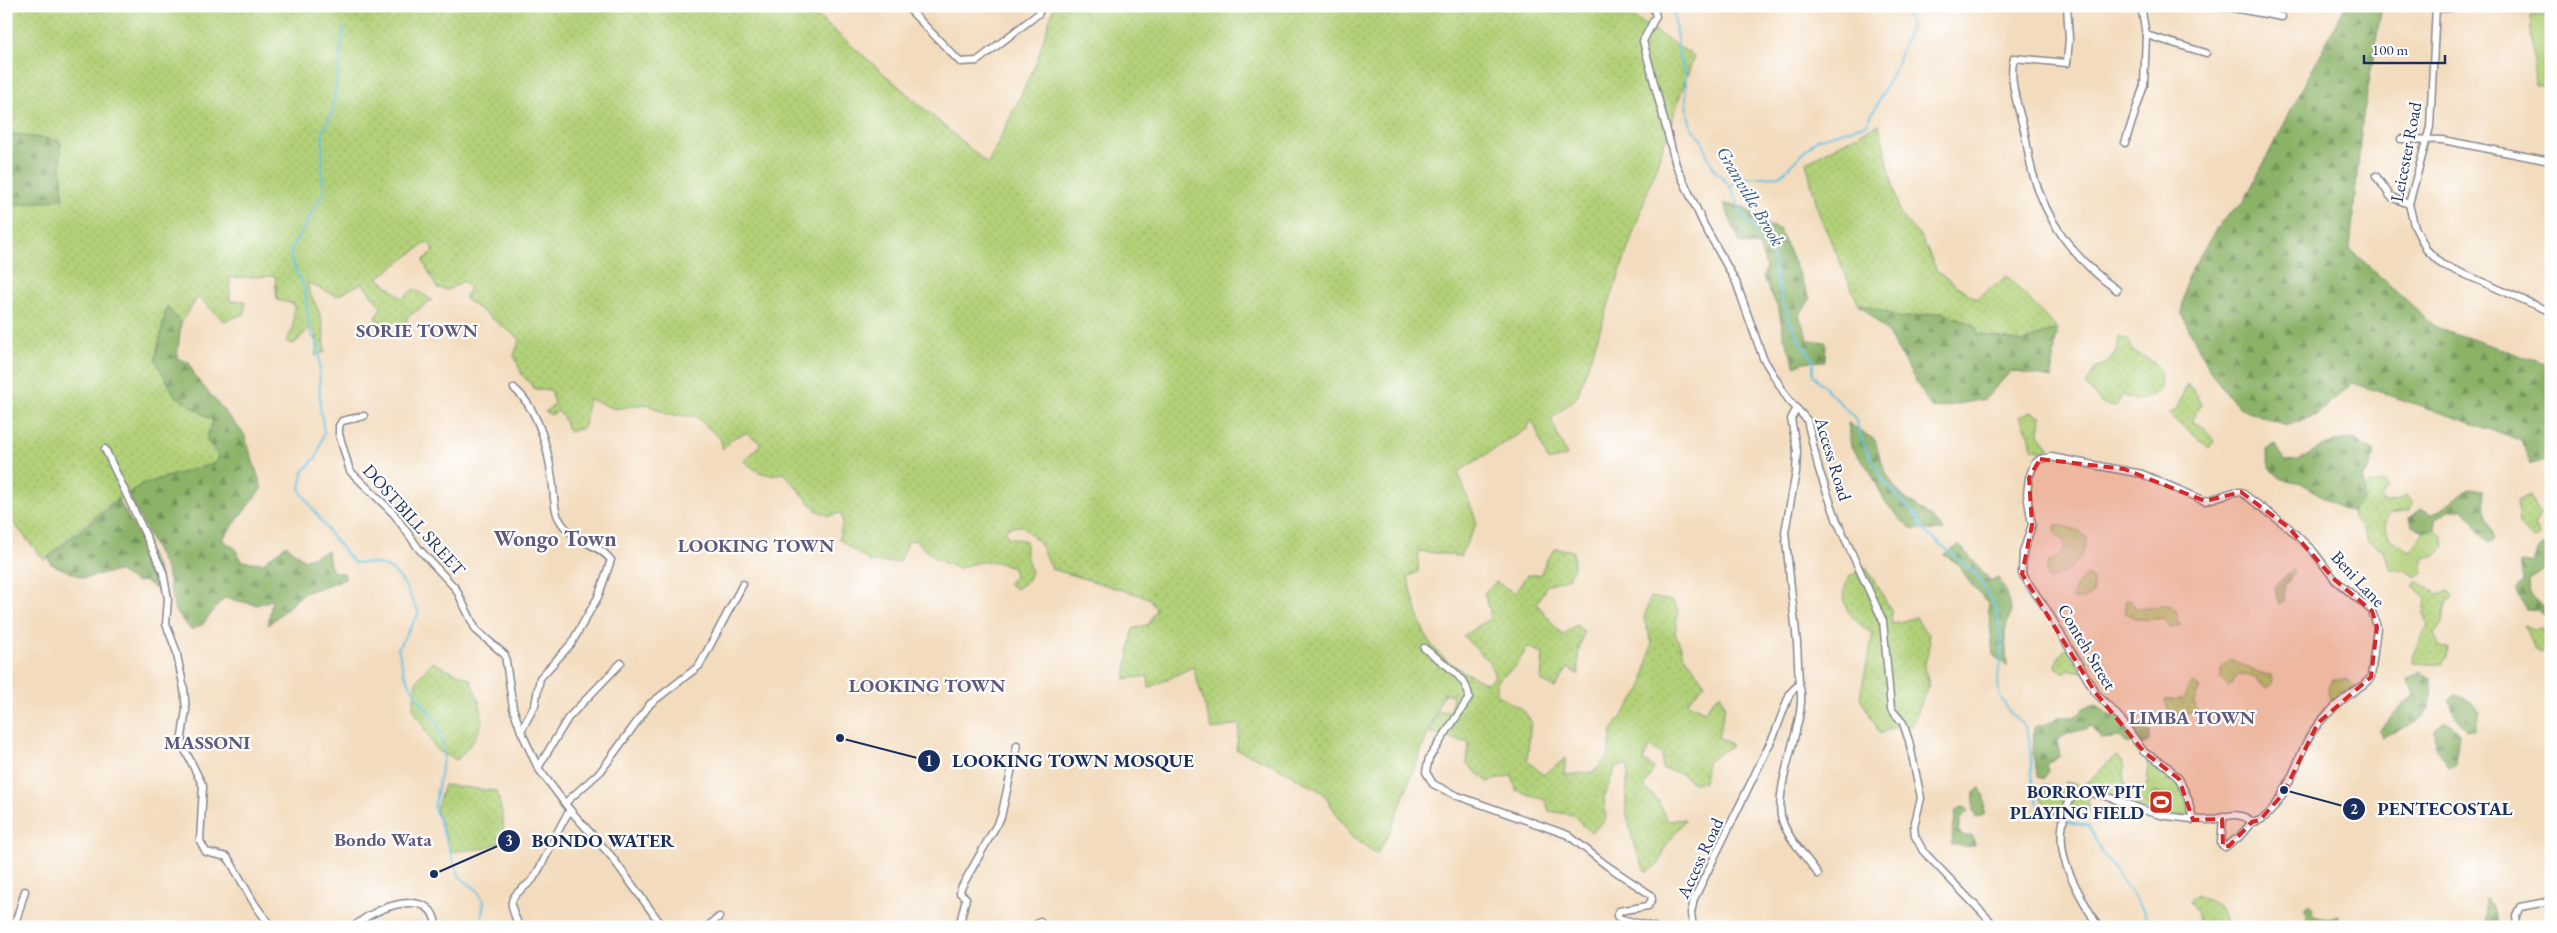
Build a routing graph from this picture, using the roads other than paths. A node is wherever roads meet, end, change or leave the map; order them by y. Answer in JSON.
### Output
{"nodes":[{"id":1,"x":906,"y":6,"type":"edge"},
{"id":2,"x":1043,"y":6,"type":"edge"},
{"id":3,"x":1653,"y":6,"type":"edge"},
{"id":4,"x":2067,"y":6,"type":"edge"},
{"id":5,"x":2141,"y":6,"type":"edge"},
{"id":6,"x":2222,"y":6,"type":"edge"},
{"id":7,"x":2475,"y":6,"type":"edge"},
{"id":8,"x":919,"y":7,"type":"edge"},
{"id":9,"x":2436,"y":7,"type":"edge"},
{"id":10,"x":913,"y":13,"type":"junction"},
{"id":11,"x":2282,"y":17,"type":"dead end"},
{"id":12,"x":2146,"y":35,"type":"junction"},
{"id":13,"x":2206,"y":53,"type":"dead end"},
{"id":14,"x":2427,"y":138,"type":"junction"},
{"id":15,"x":2402,"y":139,"type":"dead end"},
{"id":16,"x":2125,"y":143,"type":"dead end"},
{"id":17,"x":2550,"y":160,"type":"edge"},
{"id":18,"x":2376,"y":176,"type":"dead end"},
{"id":19,"x":2409,"y":204,"type":"junction"},
{"id":20,"x":2117,"y":290,"type":"dead end"},
{"id":21,"x":2551,"y":312,"type":"edge"},
{"id":22,"x":514,"y":388,"type":"dead end"},
{"id":23,"x":1796,"y":410,"type":"junction"},
{"id":24,"x":364,"y":416,"type":"dead end"},
{"id":25,"x":105,"y":449,"type":"dead end"},
{"id":26,"x":2032,"y":525,"type":"joint"},
{"id":27,"x":743,"y":584,"type":"dead end"},
{"id":28,"x":1424,"y":648,"type":"dead end"},
{"id":29,"x":621,"y":663,"type":"dead end"},
{"id":30,"x":1799,"y":684,"type":"junction"},
{"id":31,"x":521,"y":731,"type":"junction"},
{"id":32,"x":1017,"y":745,"type":"dead end"},
{"id":33,"x":538,"y":768,"type":"junction"},
{"id":34,"x":564,"y":803,"type":"junction"},
{"id":35,"x":570,"y":810,"type":"junction"},
{"id":36,"x":2223,"y":816,"type":"junction"},
{"id":37,"x":2193,"y":820,"type":"junction"},
{"id":38,"x":2252,"y":822,"type":"junction"},
{"id":39,"x":1818,"y":874,"type":"dead end"},
{"id":40,"x":25,"y":891,"type":"dead end"},
{"id":41,"x":2551,"y":901,"type":"edge"},
{"id":42,"x":719,"y":917,"type":"dead end"},
{"id":43,"x":1040,"y":921,"type":"dead end"},
{"id":44,"x":14,"y":927,"type":"edge"},
{"id":45,"x":271,"y":927,"type":"edge"},
{"id":46,"x":354,"y":927,"type":"edge"},
{"id":47,"x":436,"y":927,"type":"edge"},
{"id":48,"x":519,"y":927,"type":"edge"},
{"id":49,"x":663,"y":927,"type":"edge"},
{"id":50,"x":707,"y":927,"type":"edge"},
{"id":51,"x":959,"y":927,"type":"edge"},
{"id":52,"x":1035,"y":927,"type":"edge"},
{"id":53,"x":1654,"y":927,"type":"edge"},
{"id":54,"x":1693,"y":927,"type":"edge"},
{"id":55,"x":1996,"y":927,"type":"edge"},
{"id":56,"x":2098,"y":927,"type":"edge"},
{"id":57,"x":2517,"y":927,"type":"edge"}],
"edges":[{"from":1,"to":10,"type":"street"},
{"from":2,"to":10,"type":"street"},
{"from":3,"to":23,"type":"street"},
{"from":4,"to":20,"type":"street"},
{"from":5,"to":12,"type":"street"},
{"from":6,"to":11,"type":"street"},
{"from":7,"to":9,"type":"street"},
{"from":8,"to":10,"type":"street"},
{"from":9,"to":14,"type":"street","name":"Leicester Road"},
{"from":12,"to":13,"type":"street"},
{"from":12,"to":16,"type":"street"},
{"from":14,"to":15,"type":"street"},
{"from":14,"to":17,"type":"street"},
{"from":14,"to":19,"type":"street","name":"Leicester Road"},
{"from":18,"to":19,"type":"street"},
{"from":19,"to":21,"type":"street","name":"Leicester Road"},
{"from":22,"to":31,"type":"street"},
{"from":23,"to":30,"type":"street","name":"Access Road"},
{"from":23,"to":55,"type":"street","name":"Access Road"},
{"from":24,"to":31,"type":"street","name":"DOSTBILL SREET"},
{"from":25,"to":45,"type":"street"},
{"from":26,"to":37,"type":"street","name":"Conteh Street"},
{"from":26,"to":38,"type":"street","name":"Beni Lane"},
{"from":27,"to":34,"type":"street"},
{"from":28,"to":53,"type":"street"},
{"from":29,"to":33,"type":"street"},
{"from":30,"to":39,"type":"street"},
{"from":30,"to":54,"type":"street","name":"Access Road"},
{"from":31,"to":33,"type":"street","name":"DOSTBILL SREET"},
{"from":32,"to":51,"type":"street"},
{"from":33,"to":34,"type":"street","name":"DOSTBILL SREET"},
{"from":34,"to":35,"type":"street","name":"DOSTBILL SREET"},
{"from":35,"to":48,"type":"street"},
{"from":35,"to":49,"type":"street","name":"DOSTBILL SREET"},
{"from":36,"to":37,"type":"street"},
{"from":36,"to":38,"type":"street"},
{"from":36,"to":38,"type":"street","name":"Beni Lane"},
{"from":37,"to":56,"type":"street"},
{"from":40,"to":44,"type":"street"},
{"from":41,"to":57,"type":"street"},
{"from":42,"to":50,"type":"street"},
{"from":43,"to":52,"type":"street"},
{"from":46,"to":47,"type":"street"}]}
